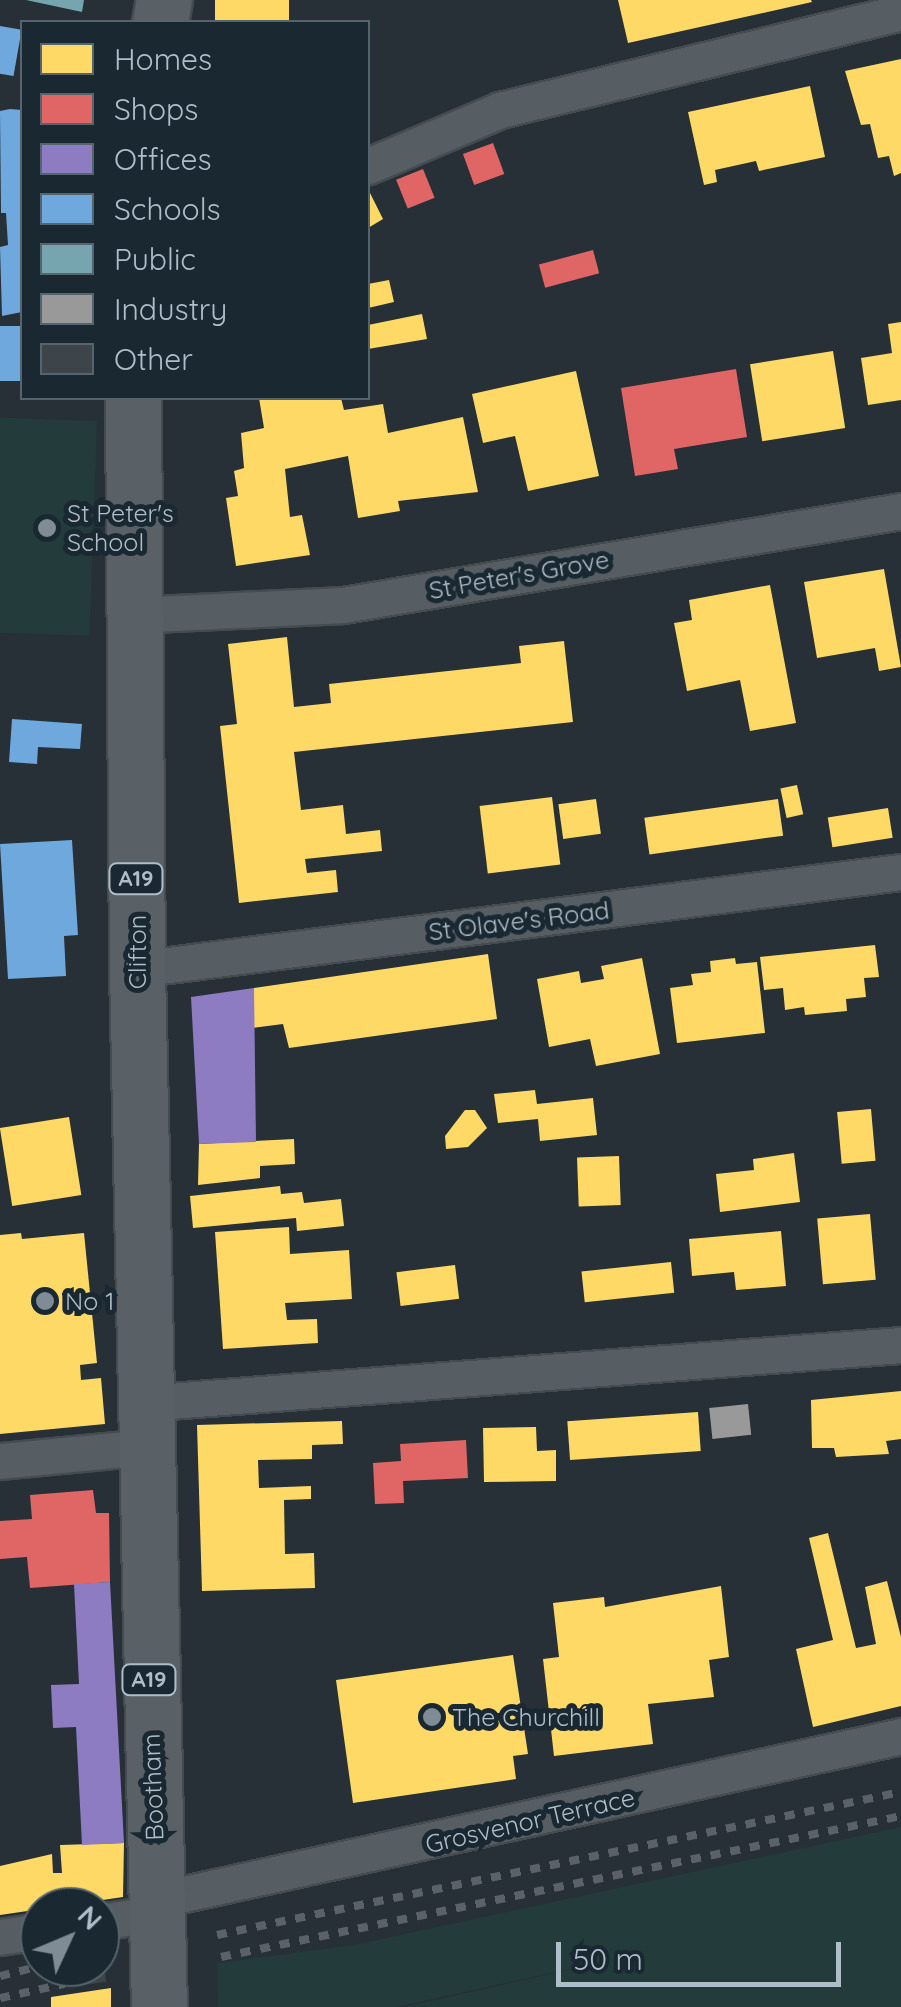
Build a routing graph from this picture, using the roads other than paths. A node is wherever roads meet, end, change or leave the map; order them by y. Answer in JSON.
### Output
{"nodes":[{"id":1,"x":901,"y":12,"type":"edge"},
{"id":2,"x":370,"y":165,"type":"edge"},
{"id":3,"x":133,"y":400,"type":"edge"},
{"id":4,"x":901,"y":511,"type":"edge"},
{"id":5,"x":134,"y":615,"type":"junction"},
{"id":6,"x":901,"y":872,"type":"edge"},
{"id":7,"x":137,"y":969,"type":"junction"},
{"id":8,"x":901,"y":1345,"type":"edge"},
{"id":9,"x":145,"y":1425,"type":"junction"},
{"id":10,"x":0,"y":1461,"type":"edge"},
{"id":11,"x":901,"y":1736,"type":"edge"},
{"id":12,"x":157,"y":1907,"type":"junction"},
{"id":13,"x":120,"y":1917,"type":"edge"},
{"id":14,"x":159,"y":2007,"type":"edge"}],
"edges":[{"from":1,"to":2,"type":"street"},
{"from":3,"to":5,"type":"main road","name":"Clifton","number":"A19"},
{"from":4,"to":5,"type":"street","name":"St Peter's Grove"},
{"from":5,"to":7,"type":"main road","name":"Clifton","number":"A19"},
{"from":6,"to":7,"type":"street","name":"St Olave's Road"},
{"from":7,"to":9,"type":"main road","name":"Clifton","number":"A19"},
{"from":8,"to":9,"type":"street"},
{"from":9,"to":10,"type":"street"},
{"from":9,"to":12,"type":"main road","name":"Bootham","number":"A19"},
{"from":11,"to":12,"type":"street","name":"Grosvenor Terrace"},
{"from":12,"to":13,"type":"street","name":"Grosvenor Terrace"},
{"from":12,"to":14,"type":"main road","name":"Bootham","number":"A19"}]}
